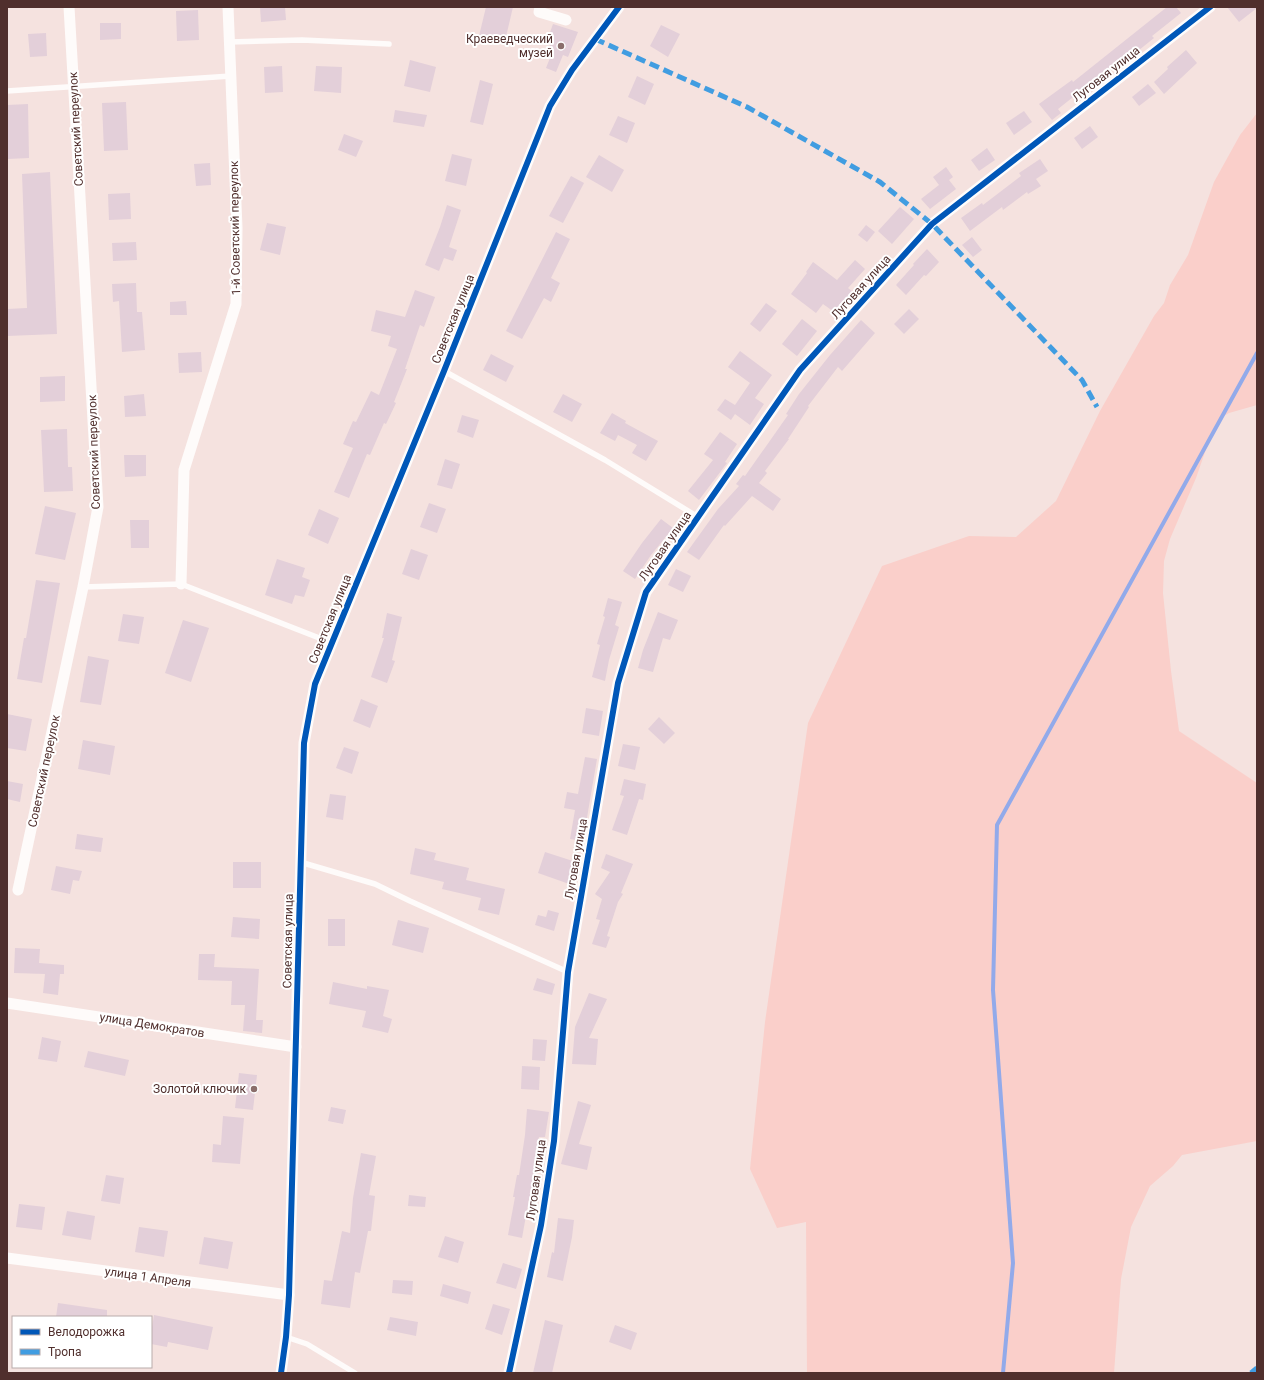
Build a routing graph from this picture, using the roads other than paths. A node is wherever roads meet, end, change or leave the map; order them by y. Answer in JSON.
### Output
{"nodes":[{"id":1,"x":69,"y":7,"type":"edge"},
{"id":2,"x":228,"y":7,"type":"edge"},
{"id":3,"x":540,"y":7,"type":"edge"},
{"id":4,"x":618,"y":7,"type":"edge"},
{"id":5,"x":1210,"y":7,"type":"edge"},
{"id":6,"x":566,"y":20,"type":"dead end"},
{"id":7,"x":229,"y":42,"type":"junction"},
{"id":8,"x":389,"y":44,"type":"dead end"},
{"id":9,"x":231,"y":76,"type":"junction"},
{"id":10,"x":73,"y":87,"type":"junction"},
{"id":11,"x":7,"y":91,"type":"edge"},
{"id":12,"x":444,"y":371,"type":"junction"},
{"id":13,"x":698,"y":517,"type":"junction"},
{"id":14,"x":181,"y":584,"type":"junction"},
{"id":15,"x":83,"y":587,"type":"junction"},
{"id":16,"x":332,"y":643,"type":"junction"},
{"id":17,"x":300,"y":862,"type":"junction"},
{"id":18,"x":18,"y":890,"type":"dead end"},
{"id":19,"x":568,"y":972,"type":"junction"},
{"id":20,"x":7,"y":1003,"type":"edge"},
{"id":21,"x":296,"y":1047,"type":"junction"},
{"id":22,"x":7,"y":1258,"type":"edge"},
{"id":23,"x":289,"y":1295,"type":"junction"},
{"id":24,"x":286,"y":1337,"type":"junction"},
{"id":25,"x":281,"y":1373,"type":"edge"},
{"id":26,"x":355,"y":1373,"type":"edge"},
{"id":27,"x":509,"y":1373,"type":"edge"}],
"edges":[{"from":1,"to":10,"type":"street","name":"Советский переулок"},
{"from":2,"to":7,"type":"street","name":"1-й Советский переулок"},
{"from":3,"to":6,"type":"street"},
{"from":4,"to":12,"type":"street","name":"Советская улица"},
{"from":5,"to":13,"type":"street","name":"Луговая улица"},
{"from":7,"to":8,"type":"lane"},
{"from":7,"to":9,"type":"street","name":"1-й Советский переулок"},
{"from":9,"to":10,"type":"lane"},
{"from":9,"to":14,"type":"street","name":"1-й Советский переулок"},
{"from":10,"to":11,"type":"lane"},
{"from":10,"to":15,"type":"street","name":"Советский переулок"},
{"from":12,"to":13,"type":"lane"},
{"from":12,"to":16,"type":"street","name":"Советская улица"},
{"from":13,"to":19,"type":"street","name":"Луговая улица"},
{"from":14,"to":15,"type":"lane"},
{"from":14,"to":16,"type":"lane"},
{"from":15,"to":18,"type":"street","name":"Советский переулок"},
{"from":16,"to":17,"type":"street","name":"Советская улица"},
{"from":17,"to":19,"type":"lane"},
{"from":17,"to":21,"type":"street","name":"Советская улица"},
{"from":19,"to":27,"type":"street","name":"Луговая улица"},
{"from":20,"to":21,"type":"street","name":"улица Демократов"},
{"from":21,"to":23,"type":"street","name":"Советская улица"},
{"from":22,"to":23,"type":"street","name":"улица 1 Апреля"},
{"from":23,"to":24,"type":"street","name":"Советская улица"},
{"from":24,"to":25,"type":"street","name":"Советская улица"},
{"from":24,"to":26,"type":"lane"}]}
